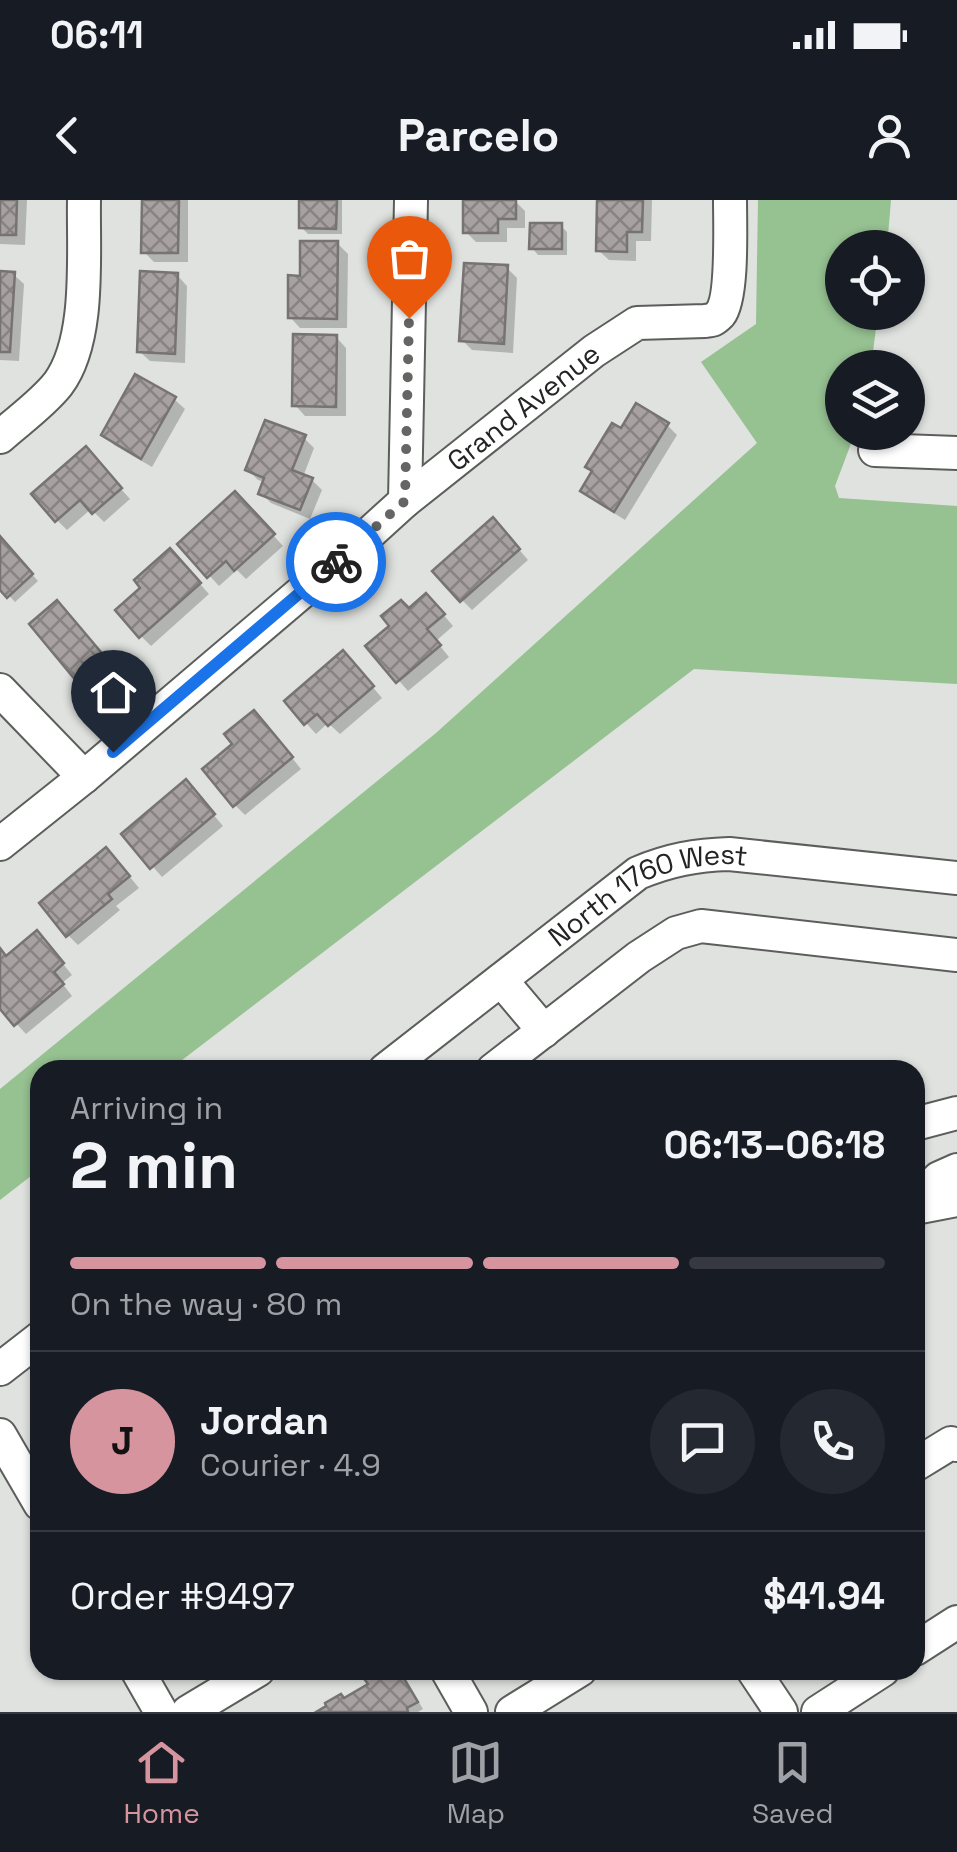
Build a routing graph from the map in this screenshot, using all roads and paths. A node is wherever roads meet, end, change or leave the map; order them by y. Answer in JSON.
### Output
{"nodes":[{"id":1,"x":84,"y":200,"type":"edge"},
{"id":2,"x":411,"y":200,"type":"edge"},
{"id":3,"x":730,"y":200,"type":"edge"},
{"id":4,"x":0,"y":436,"type":"edge"},
{"id":5,"x":874,"y":450,"type":"dead end"},
{"id":6,"x":957,"y":454,"type":"edge"},
{"id":7,"x":405,"y":501,"type":"junction"},
{"id":8,"x":0,"y":690,"type":"edge"},
{"id":9,"x":84,"y":777,"type":"junction"},
{"id":10,"x":0,"y":844,"type":"edge"},
{"id":11,"x":957,"y":878,"type":"edge"},
{"id":12,"x":957,"y":955,"type":"edge"},
{"id":13,"x":502,"y":980,"type":"junction"},
{"id":14,"x":544,"y":1030,"type":"junction"},
{"id":15,"x":398,"y":1060,"type":"edge"},
{"id":16,"x":506,"y":1060,"type":"edge"},
{"id":17,"x":957,"y":1113,"type":"edge"},
{"id":18,"x":925,"y":1121,"type":"edge"},
{"id":19,"x":957,"y":1170,"type":"edge"},
{"id":20,"x":925,"y":1193,"type":"edge"},
{"id":21,"x":957,"y":1200,"type":"edge"},
{"id":22,"x":925,"y":1203,"type":"edge"},
{"id":23,"x":30,"y":1346,"type":"edge"},
{"id":24,"x":0,"y":1369,"type":"edge"},
{"id":25,"x":0,"y":1435,"type":"edge"},
{"id":26,"x":957,"y":1444,"type":"edge"},
{"id":27,"x":925,"y":1459,"type":"edge"},
{"id":28,"x":30,"y":1487,"type":"edge"},
{"id":29,"x":957,"y":1622,"type":"edge"},
{"id":30,"x":925,"y":1643,"type":"edge"},
{"id":31,"x":143,"y":1680,"type":"edge"},
{"id":32,"x":241,"y":1680,"type":"edge"},
{"id":33,"x":452,"y":1680,"type":"edge"},
{"id":34,"x":564,"y":1680,"type":"edge"},
{"id":35,"x":760,"y":1680,"type":"edge"},
{"id":36,"x":868,"y":1680,"type":"edge"},
{"id":37,"x":161,"y":1712,"type":"edge"},
{"id":38,"x":188,"y":1712,"type":"edge"},
{"id":39,"x":471,"y":1712,"type":"edge"},
{"id":40,"x":512,"y":1712,"type":"edge"},
{"id":41,"x":781,"y":1712,"type":"edge"},
{"id":42,"x":818,"y":1712,"type":"edge"}],
"edges":[{"from":1,"to":4,"type":"street"},
{"from":2,"to":7,"type":"street"},
{"from":3,"to":7,"type":"street","name":"Grand Avenue"},
{"from":5,"to":6,"type":"street"},
{"from":7,"to":9,"type":"street","name":"Grand Avenue"},
{"from":8,"to":9,"type":"street"},
{"from":9,"to":10,"type":"street","name":"Grand Avenue"},
{"from":11,"to":13,"type":"street","name":"North 1760 West"},
{"from":12,"to":14,"type":"street"},
{"from":13,"to":14,"type":"street"},
{"from":13,"to":15,"type":"street","name":"North 1760 West"},
{"from":14,"to":16,"type":"street"},
{"from":17,"to":18,"type":"street"},
{"from":19,"to":20,"type":"street"},
{"from":21,"to":22,"type":"street"},
{"from":23,"to":24,"type":"street"},
{"from":25,"to":28,"type":"street"},
{"from":26,"to":27,"type":"street"},
{"from":29,"to":30,"type":"street"},
{"from":31,"to":37,"type":"street"},
{"from":32,"to":38,"type":"street"},
{"from":33,"to":39,"type":"street"},
{"from":34,"to":40,"type":"street"},
{"from":35,"to":41,"type":"street"},
{"from":36,"to":42,"type":"street"}]}
